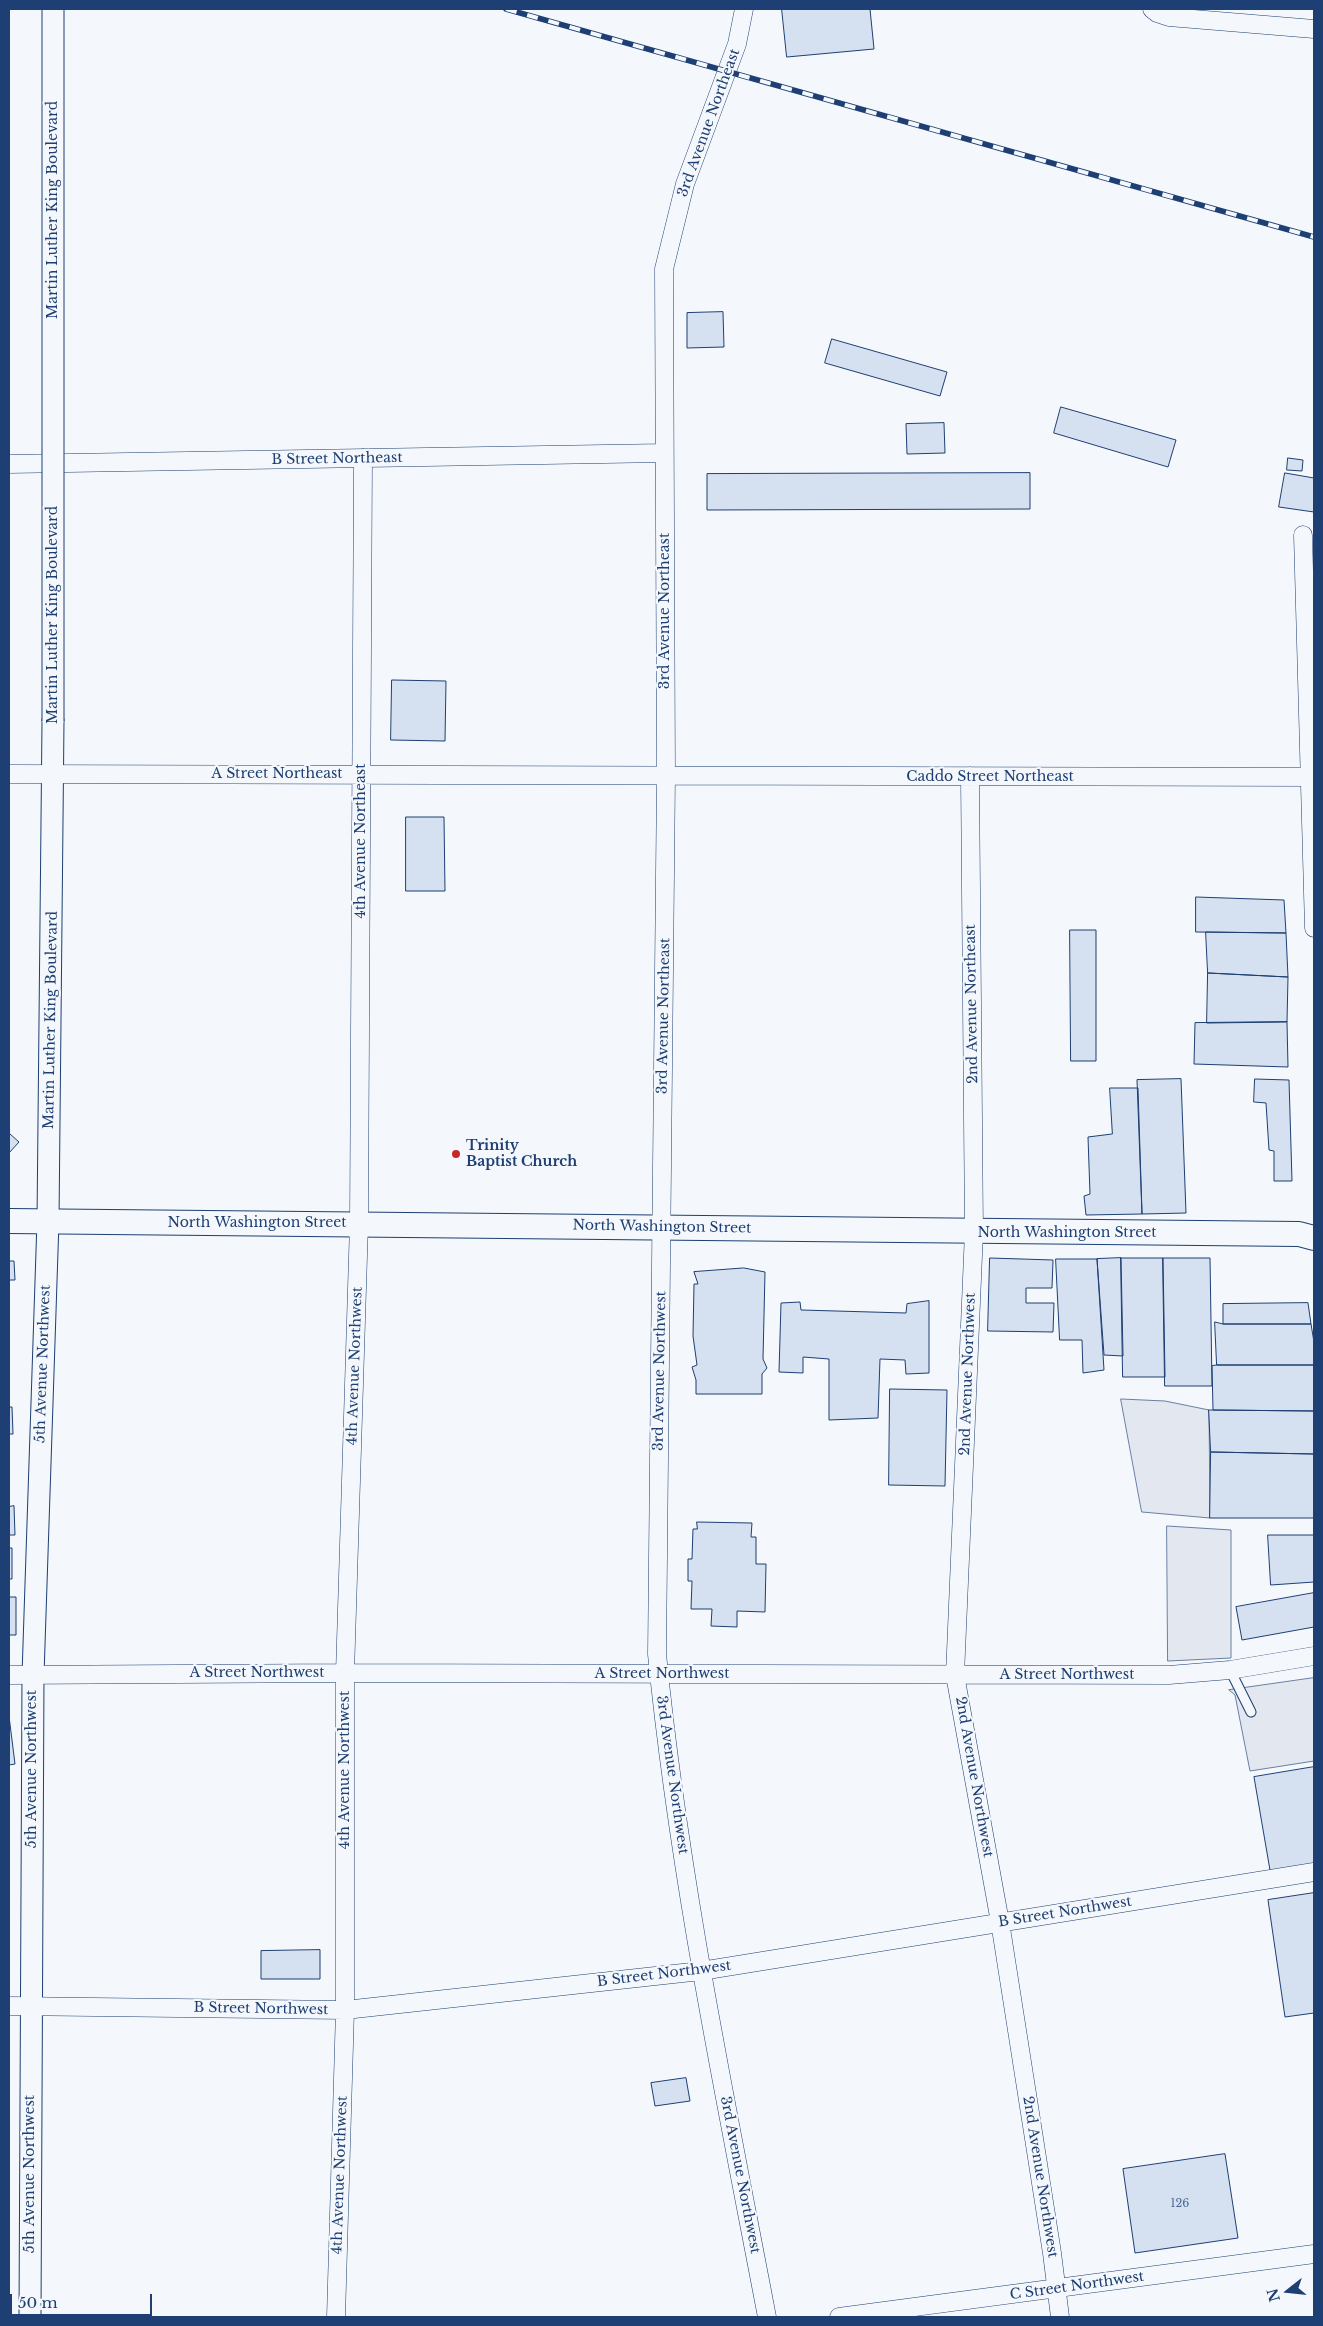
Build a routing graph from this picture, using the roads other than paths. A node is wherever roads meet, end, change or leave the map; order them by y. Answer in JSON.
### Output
{"nodes":[{"id":1,"x":53,"y":9,"type":"edge"},
{"id":2,"x":744,"y":9,"type":"edge"},
{"id":3,"x":1152,"y":9,"type":"edge"},
{"id":4,"x":1314,"y":29,"type":"edge"},
{"id":5,"x":664,"y":453,"type":"junction"},
{"id":6,"x":363,"y":458,"type":"junction"},
{"id":7,"x":9,"y":464,"type":"edge"},
{"id":8,"x":1304,"y":535,"type":"dead end"},
{"id":9,"x":9,"y":774,"type":"edge"},
{"id":10,"x":54,"y":774,"type":"junction"},
{"id":11,"x":362,"y":774,"type":"junction"},
{"id":12,"x":666,"y":776,"type":"junction"},
{"id":13,"x":970,"y":776,"type":"junction"},
{"id":14,"x":1313,"y":777,"type":"edge"},
{"id":15,"x":1314,"y":928,"type":"edge"},
{"id":16,"x":9,"y":1221,"type":"edge"},
{"id":17,"x":48,"y":1222,"type":"junction"},
{"id":18,"x":359,"y":1224,"type":"junction"},
{"id":19,"x":662,"y":1226,"type":"junction"},
{"id":20,"x":974,"y":1232,"type":"junction"},
{"id":21,"x":1314,"y":1238,"type":"edge"},
{"id":22,"x":1314,"y":1656,"type":"edge"},
{"id":23,"x":1230,"y":1670,"type":"junction"},
{"id":24,"x":345,"y":1672,"type":"junction"},
{"id":25,"x":659,"y":1674,"type":"junction"},
{"id":26,"x":9,"y":1675,"type":"edge"},
{"id":27,"x":33,"y":1675,"type":"junction"},
{"id":28,"x":955,"y":1675,"type":"junction"},
{"id":29,"x":1251,"y":1712,"type":"dead end"},
{"id":30,"x":1314,"y":1872,"type":"edge"},
{"id":31,"x":1000,"y":1922,"type":"junction"},
{"id":32,"x":701,"y":1971,"type":"junction"},
{"id":33,"x":9,"y":2006,"type":"edge"},
{"id":34,"x":31,"y":2006,"type":"junction"},
{"id":35,"x":345,"y":2010,"type":"junction"},
{"id":36,"x":1314,"y":2254,"type":"edge"},
{"id":37,"x":1056,"y":2288,"type":"junction"},
{"id":38,"x":30,"y":2317,"type":"edge"},
{"id":39,"x":336,"y":2317,"type":"edge"},
{"id":40,"x":767,"y":2317,"type":"edge"},
{"id":41,"x":839,"y":2317,"type":"edge"},
{"id":42,"x":1060,"y":2317,"type":"edge"}],
"edges":[{"from":1,"to":10,"type":"street","name":"Martin Luther King Boulevard","bridge":true},
{"from":2,"to":5,"type":"street","name":"3rd Avenue Northeast"},
{"from":3,"to":4,"type":"street"},
{"from":5,"to":6,"type":"street","name":"B Street Northeast"},
{"from":5,"to":12,"type":"street","name":"3rd Avenue Northeast"},
{"from":6,"to":7,"type":"street","name":"B Street Northeast"},
{"from":6,"to":11,"type":"street","name":"4th Avenue Northeast"},
{"from":8,"to":14,"type":"street"},
{"from":9,"to":10,"type":"street","name":"A Street Northeast"},
{"from":10,"to":11,"type":"street","name":"A Street Northeast"},
{"from":10,"to":17,"type":"street","name":"Martin Luther King Boulevard"},
{"from":11,"to":12,"type":"street","name":"A Street Northeast"},
{"from":11,"to":18,"type":"street","name":"4th Avenue Northeast"},
{"from":12,"to":13,"type":"street","name":"Caddo Street Northeast"},
{"from":12,"to":19,"type":"street","name":"3rd Avenue Northeast"},
{"from":13,"to":14,"type":"street","name":"Caddo Street Northeast"},
{"from":13,"to":20,"type":"street","name":"2nd Avenue Northeast"},
{"from":14,"to":15,"type":"street"},
{"from":16,"to":17,"type":"main road","name":"North Washington Street"},
{"from":17,"to":18,"type":"main road","name":"North Washington Street"},
{"from":17,"to":27,"type":"street","name":"5th Avenue Northwest"},
{"from":18,"to":19,"type":"main road","name":"North Washington Street"},
{"from":18,"to":24,"type":"street","name":"4th Avenue Northwest"},
{"from":19,"to":20,"type":"main road","name":"North Washington Street"},
{"from":19,"to":25,"type":"street","name":"3rd Avenue Northwest"},
{"from":20,"to":21,"type":"main road","name":"North Washington Street"},
{"from":20,"to":28,"type":"street","name":"2nd Avenue Northwest"},
{"from":22,"to":23,"type":"street","name":"A Street Northwest"},
{"from":23,"to":28,"type":"street","name":"A Street Northwest"},
{"from":23,"to":29,"type":"lane"},
{"from":24,"to":25,"type":"street","name":"A Street Northwest"},
{"from":24,"to":27,"type":"street","name":"A Street Northwest"},
{"from":24,"to":35,"type":"street","name":"4th Avenue Northwest"},
{"from":25,"to":28,"type":"street","name":"A Street Northwest"},
{"from":25,"to":32,"type":"street","name":"3rd Avenue Northwest"},
{"from":26,"to":27,"type":"street","name":"A Street Northwest"},
{"from":27,"to":34,"type":"street","name":"5th Avenue Northwest"},
{"from":28,"to":31,"type":"street","name":"2nd Avenue Northwest"},
{"from":30,"to":31,"type":"street","name":"B Street Northwest"},
{"from":31,"to":32,"type":"street","name":"B Street Northwest"},
{"from":31,"to":37,"type":"street","name":"2nd Avenue Northwest"},
{"from":32,"to":35,"type":"street","name":"B Street Northwest"},
{"from":32,"to":40,"type":"street","name":"3rd Avenue Northwest"},
{"from":33,"to":34,"type":"street","name":"B Street Northwest"},
{"from":34,"to":35,"type":"street","name":"B Street Northwest"},
{"from":34,"to":38,"type":"street","name":"5th Avenue Northwest"},
{"from":35,"to":39,"type":"street","name":"4th Avenue Northwest"},
{"from":36,"to":37,"type":"street","name":"C Street Northwest"},
{"from":37,"to":41,"type":"street","name":"C Street Northwest"},
{"from":37,"to":42,"type":"street","name":"2nd Avenue Northwest"}]}
